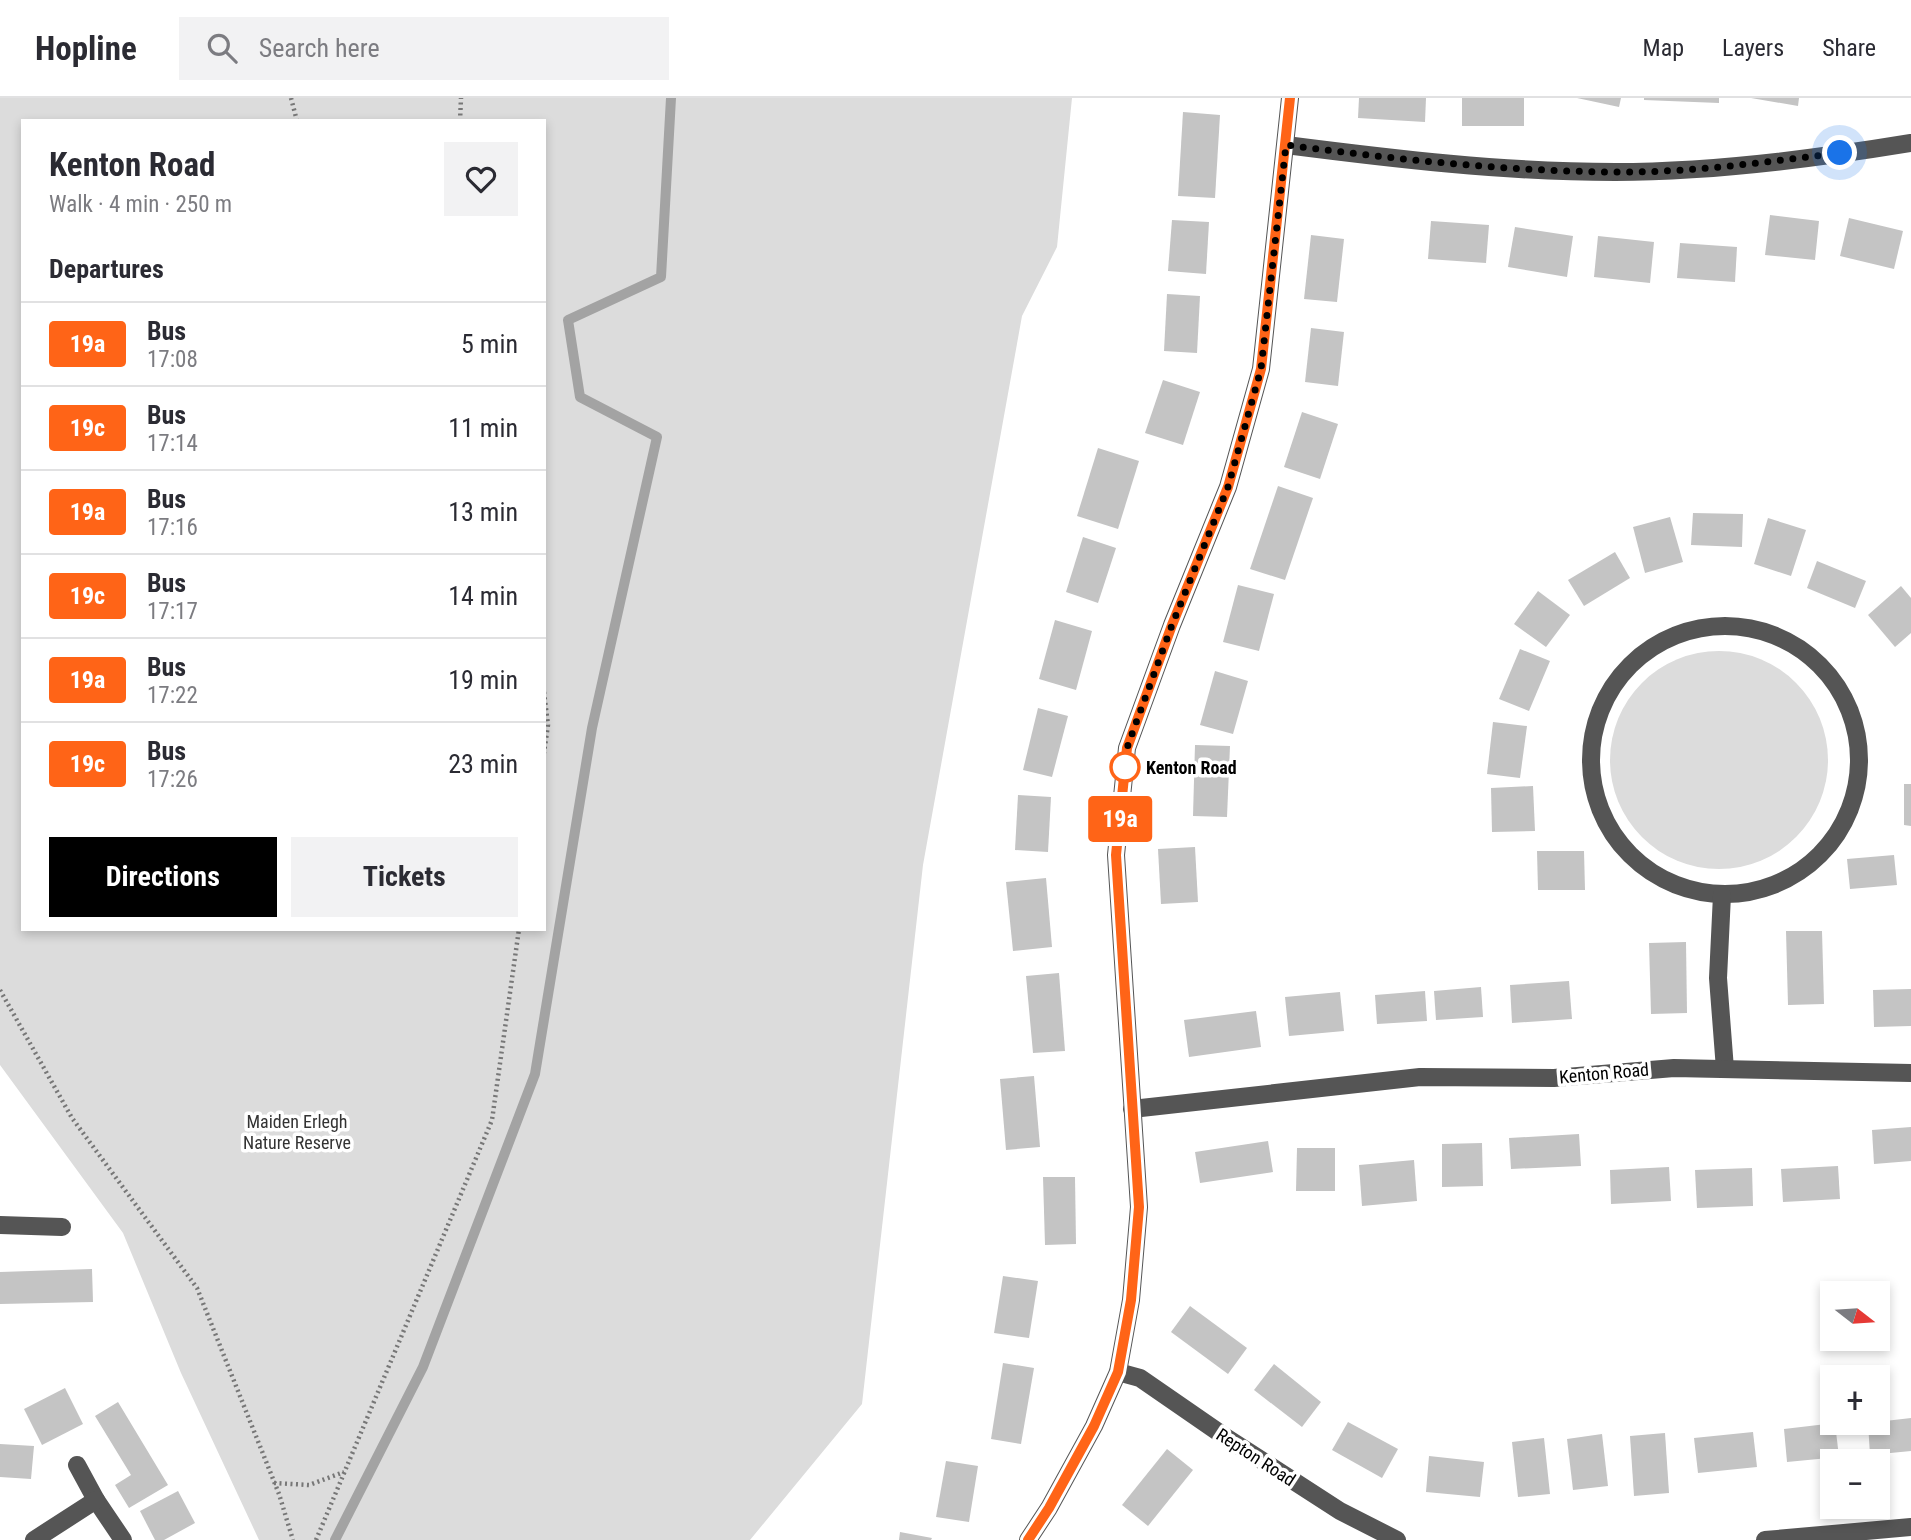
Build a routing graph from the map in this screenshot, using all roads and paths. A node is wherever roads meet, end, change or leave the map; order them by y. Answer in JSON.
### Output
{"nodes":[{"id":1,"x":291,"y":98,"type":"edge"},
{"id":2,"x":461,"y":98,"type":"edge"},
{"id":3,"x":1290,"y":98,"type":"edge"},
{"id":4,"x":296,"y":119,"type":"edge"},
{"id":5,"x":460,"y":119,"type":"edge"},
{"id":6,"x":1911,"y":143,"type":"edge"},
{"id":7,"x":1286,"y":145,"type":"junction"},
{"id":8,"x":546,"y":708,"type":"edge"},
{"id":9,"x":546,"y":739,"type":"edge"},
{"id":10,"x":1722,"y":895,"type":"junction"},
{"id":11,"x":519,"y":931,"type":"edge"},
{"id":12,"x":0,"y":990,"type":"edge"},
{"id":13,"x":1725,"y":1069,"type":"junction"},
{"id":14,"x":1911,"y":1073,"type":"edge"},
{"id":15,"x":1132,"y":1109,"type":"junction"},
{"id":16,"x":0,"y":1225,"type":"edge"},
{"id":17,"x":62,"y":1227,"type":"dead end"},
{"id":18,"x":1118,"y":1372,"type":"junction"},
{"id":19,"x":77,"y":1465,"type":"dead end"},
{"id":20,"x":344,"y":1471,"type":"junction"},
{"id":21,"x":274,"y":1483,"type":"junction"},
{"id":22,"x":96,"y":1500,"type":"junction"},
{"id":23,"x":1911,"y":1528,"type":"edge"},
{"id":24,"x":34,"y":1540,"type":"edge"},
{"id":25,"x":123,"y":1540,"type":"edge"},
{"id":26,"x":293,"y":1540,"type":"edge"},
{"id":27,"x":316,"y":1540,"type":"edge"},
{"id":28,"x":1028,"y":1540,"type":"edge"},
{"id":29,"x":1397,"y":1540,"type":"edge"},
{"id":30,"x":1765,"y":1540,"type":"edge"}],
"edges":[{"from":1,"to":4,"type":"path"},
{"from":2,"to":5,"type":"path"},
{"from":3,"to":7,"type":"street"},
{"from":6,"to":7,"type":"street"},
{"from":7,"to":15,"type":"street"},
{"from":8,"to":9,"type":"path"},
{"from":10,"to":10,"type":"street"},
{"from":10,"to":13,"type":"street"},
{"from":11,"to":20,"type":"path"},
{"from":12,"to":21,"type":"path"},
{"from":13,"to":14,"type":"street","name":"Kenton Road"},
{"from":13,"to":15,"type":"street","name":"Kenton Road"},
{"from":15,"to":18,"type":"street"},
{"from":16,"to":17,"type":"street"},
{"from":18,"to":28,"type":"street"},
{"from":18,"to":29,"type":"street","name":"Repton Road"},
{"from":19,"to":22,"type":"street"},
{"from":20,"to":21,"type":"path"},
{"from":20,"to":27,"type":"path"},
{"from":21,"to":26,"type":"path"},
{"from":22,"to":24,"type":"street"},
{"from":22,"to":25,"type":"street"},
{"from":23,"to":30,"type":"street"}]}
